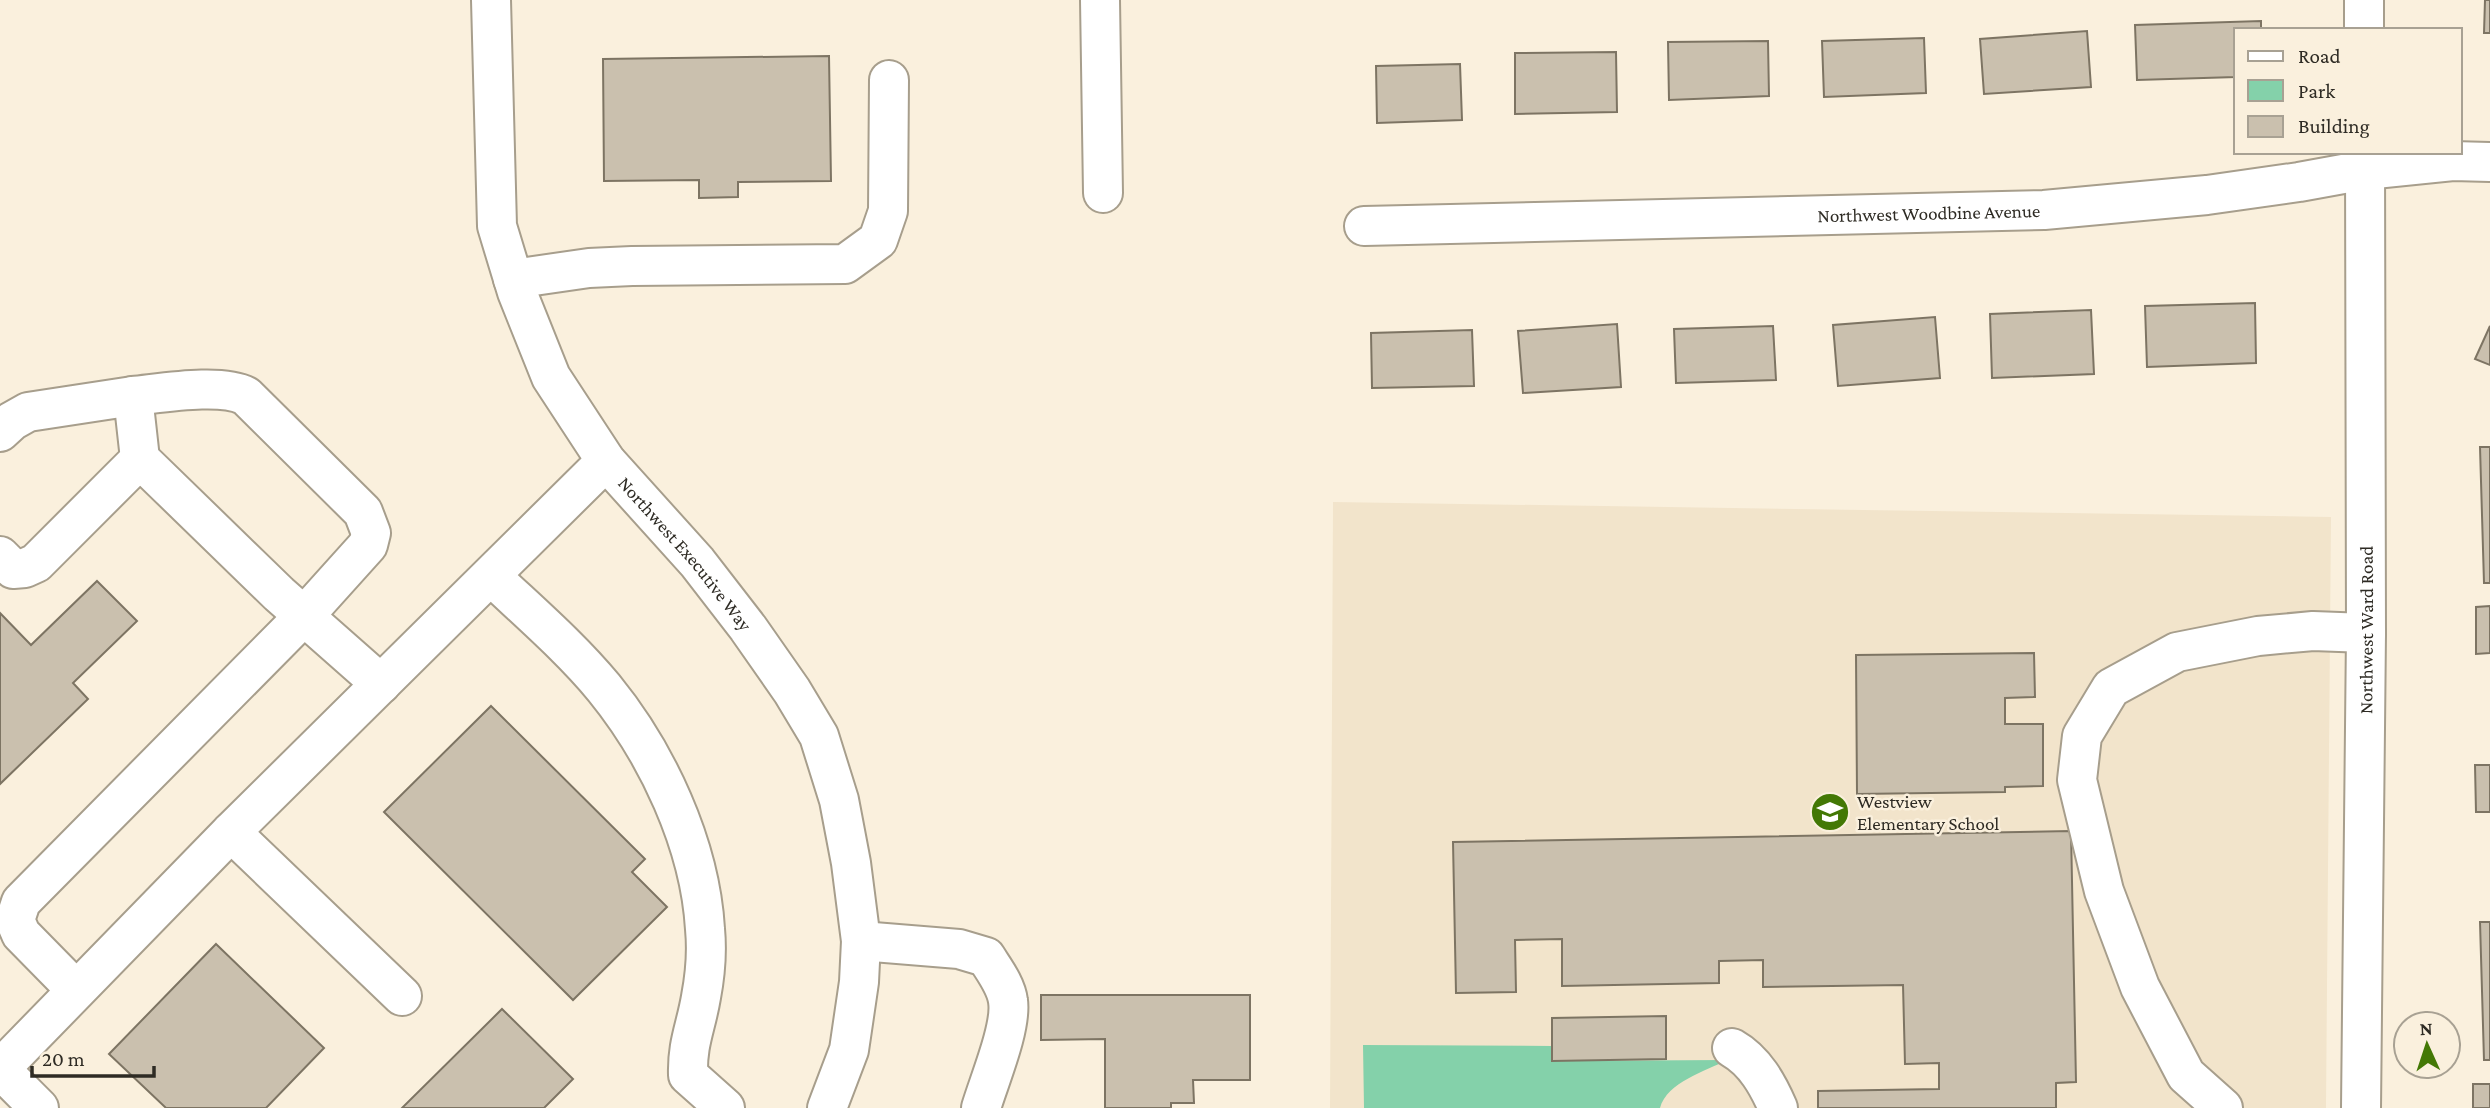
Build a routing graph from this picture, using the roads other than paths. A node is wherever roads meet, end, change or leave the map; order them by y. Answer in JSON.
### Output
{"nodes":[{"id":1,"x":491,"y":0,"type":"edge"},
{"id":2,"x":1100,"y":0,"type":"edge"},
{"id":3,"x":2364,"y":0,"type":"edge"},
{"id":4,"x":2364,"y":28,"type":"edge"},
{"id":5,"x":889,"y":80,"type":"dead end"},
{"id":6,"x":2365,"y":161,"type":"edge"},
{"id":7,"x":2490,"y":162,"type":"edge"},
{"id":8,"x":1103,"y":193,"type":"dead end"},
{"id":9,"x":1364,"y":226,"type":"dead end"},
{"id":10,"x":513,"y":279,"type":"junction"},
{"id":11,"x":133,"y":396,"type":"junction"},
{"id":12,"x":0,"y":432,"type":"edge"},
{"id":13,"x":141,"y":459,"type":"junction"},
{"id":14,"x":606,"y":461,"type":"junction"},
{"id":15,"x":0,"y":556,"type":"edge"},
{"id":16,"x":491,"y":576,"type":"junction"},
{"id":17,"x":305,"y":615,"type":"junction"},
{"id":18,"x":2366,"y":633,"type":"junction"},
{"id":19,"x":381,"y":684,"type":"junction"},
{"id":20,"x":231,"y":832,"type":"junction"},
{"id":21,"x":861,"y":941,"type":"junction"},
{"id":22,"x":76,"y":990,"type":"junction"},
{"id":23,"x":402,"y":996,"type":"dead end"},
{"id":24,"x":1732,"y":1048,"type":"dead end"},
{"id":25,"x":0,"y":1069,"type":"edge"},
{"id":26,"x":39,"y":1108,"type":"edge"},
{"id":27,"x":725,"y":1108,"type":"edge"},
{"id":28,"x":827,"y":1108,"type":"edge"},
{"id":29,"x":981,"y":1108,"type":"edge"},
{"id":30,"x":1778,"y":1108,"type":"edge"},
{"id":31,"x":2223,"y":1108,"type":"edge"},
{"id":32,"x":2361,"y":1108,"type":"edge"}],
"edges":[{"from":1,"to":10,"type":"street","name":"Northwest Executive Way"},
{"from":2,"to":8,"type":"street"},
{"from":3,"to":4,"type":"street"},
{"from":5,"to":10,"type":"street"},
{"from":6,"to":7,"type":"street","name":"Northwest Woodbine Avenue"},
{"from":6,"to":9,"type":"street","name":"Northwest Woodbine Avenue"},
{"from":6,"to":18,"type":"street","name":"Northwest Ward Road"},
{"from":10,"to":14,"type":"street","name":"Northwest Executive Way"},
{"from":11,"to":12,"type":"street"},
{"from":11,"to":13,"type":"street"},
{"from":11,"to":17,"type":"street"},
{"from":13,"to":15,"type":"street"},
{"from":13,"to":17,"type":"street"},
{"from":14,"to":16,"type":"street"},
{"from":14,"to":21,"type":"street","name":"Northwest Executive Way"},
{"from":16,"to":19,"type":"street"},
{"from":16,"to":27,"type":"street"},
{"from":17,"to":19,"type":"street"},
{"from":17,"to":22,"type":"street"},
{"from":18,"to":31,"type":"street"},
{"from":18,"to":32,"type":"street","name":"Northwest Ward Road"},
{"from":19,"to":20,"type":"street"},
{"from":20,"to":22,"type":"street"},
{"from":20,"to":23,"type":"street"},
{"from":21,"to":28,"type":"street","name":"Northwest Executive Way"},
{"from":21,"to":29,"type":"street"},
{"from":22,"to":25,"type":"street"},
{"from":24,"to":30,"type":"street"},
{"from":25,"to":26,"type":"street"}]}
